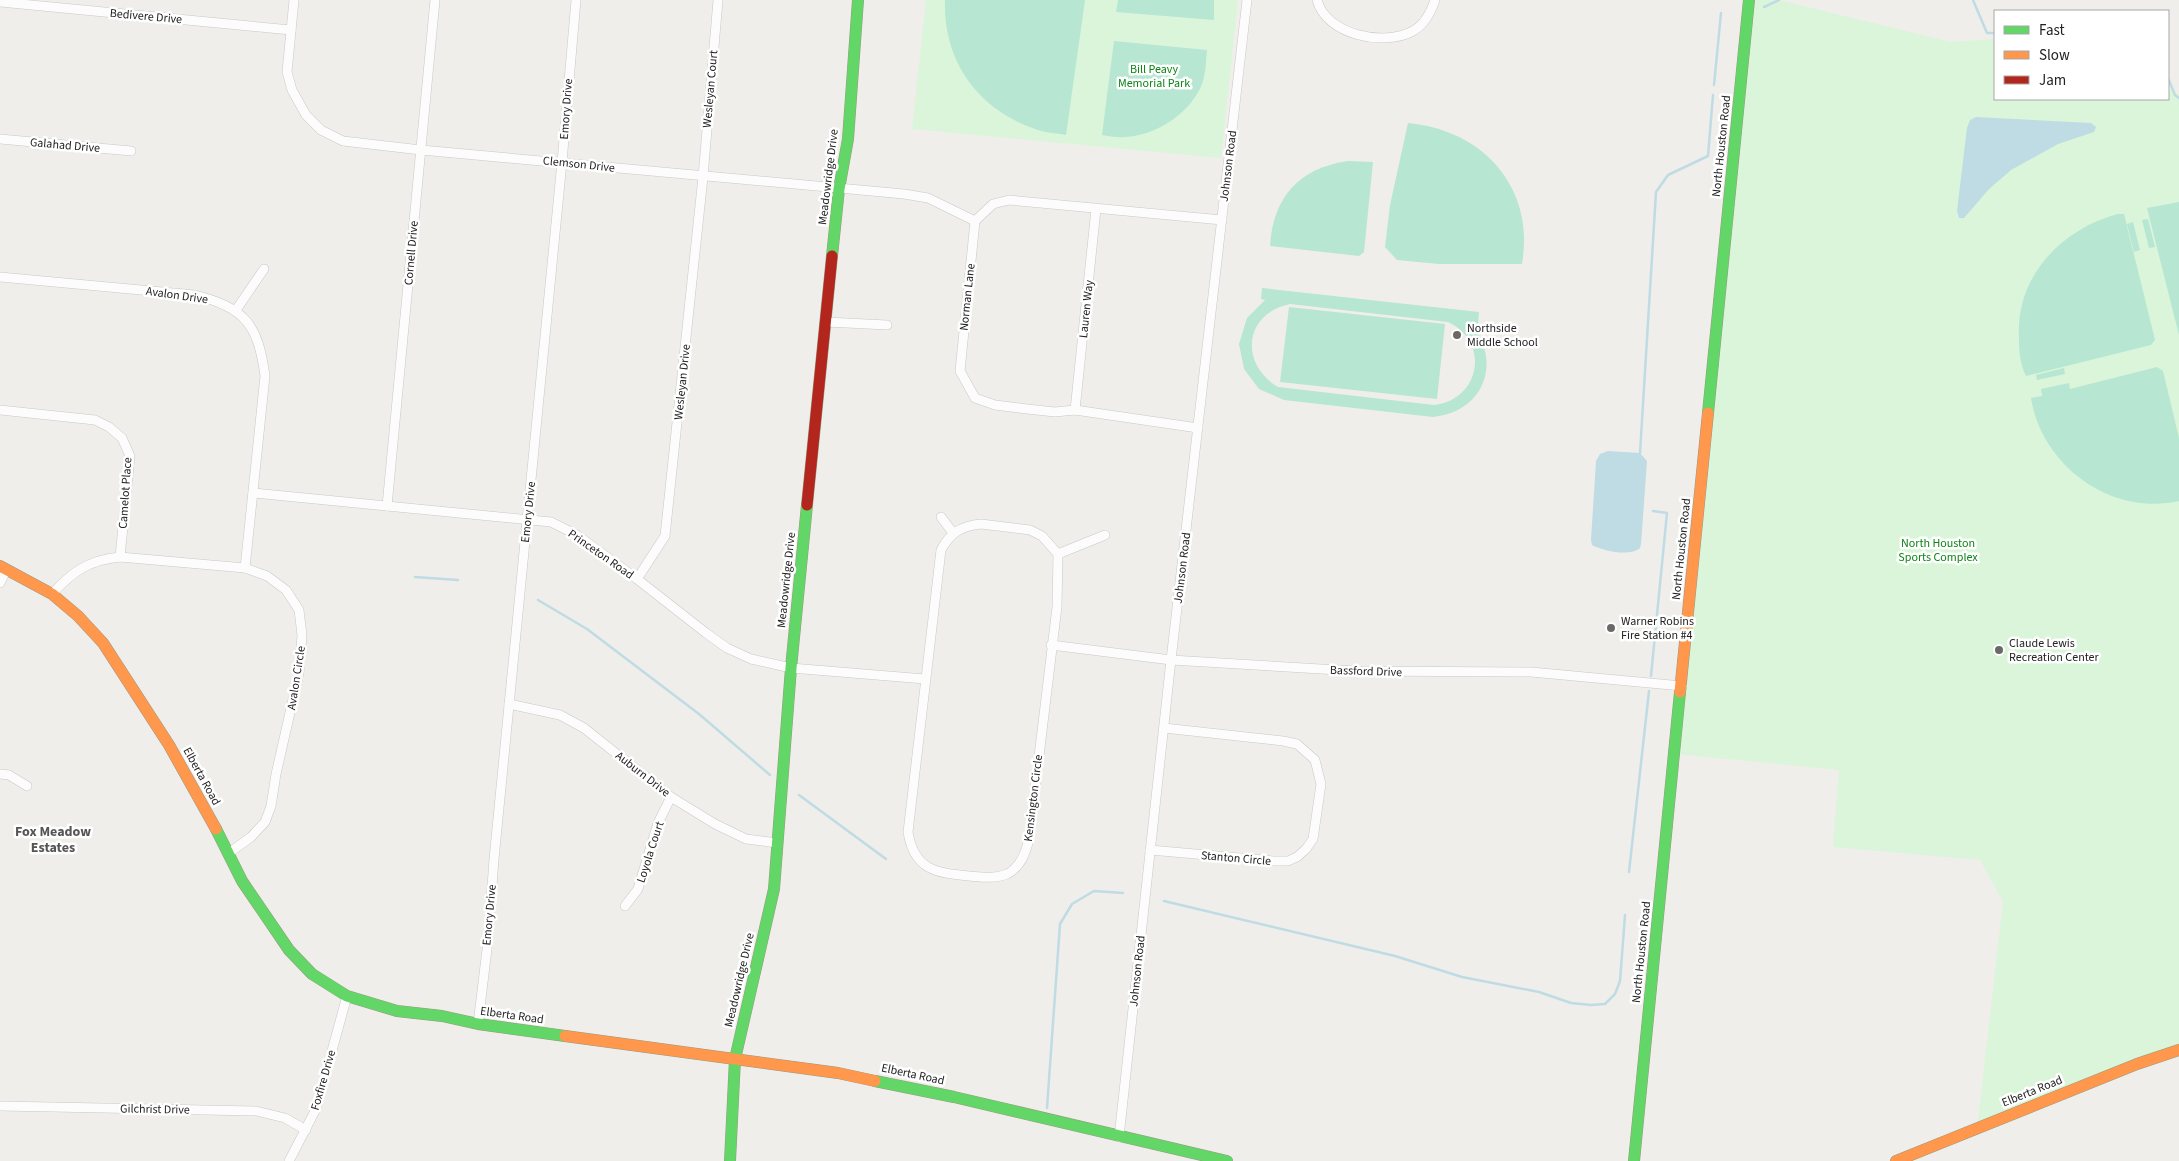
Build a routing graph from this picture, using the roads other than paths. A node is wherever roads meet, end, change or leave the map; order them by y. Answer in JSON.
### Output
{"nodes":[{"id":1,"x":294,"y":0,"type":"edge"},
{"id":2,"x":435,"y":0,"type":"edge"},
{"id":3,"x":576,"y":0,"type":"edge"},
{"id":4,"x":718,"y":0,"type":"edge"},
{"id":5,"x":858,"y":0,"type":"edge"},
{"id":6,"x":1247,"y":0,"type":"edge"},
{"id":7,"x":1316,"y":0,"type":"edge"},
{"id":8,"x":1435,"y":0,"type":"edge"},
{"id":9,"x":1749,"y":0,"type":"edge"},
{"id":10,"x":0,"y":2,"type":"edge"},
{"id":11,"x":291,"y":30,"type":"junction"},
{"id":12,"x":0,"y":139,"type":"edge"},
{"id":13,"x":421,"y":150,"type":"junction"},
{"id":14,"x":131,"y":151,"type":"dead end"},
{"id":15,"x":562,"y":162,"type":"junction"},
{"id":16,"x":703,"y":177,"type":"junction"},
{"id":17,"x":839,"y":189,"type":"junction"},
{"id":18,"x":1096,"y":209,"type":"junction"},
{"id":19,"x":1222,"y":220,"type":"junction"},
{"id":20,"x":975,"y":221,"type":"junction"},
{"id":21,"x":264,"y":268,"type":"dead end"},
{"id":22,"x":0,"y":277,"type":"edge"},
{"id":23,"x":236,"y":310,"type":"junction"},
{"id":24,"x":826,"y":322,"type":"junction"},
{"id":25,"x":887,"y":325,"type":"dead end"},
{"id":26,"x":0,"y":410,"type":"edge"},
{"id":27,"x":1076,"y":410,"type":"junction"},
{"id":28,"x":1198,"y":428,"type":"junction"},
{"id":29,"x":252,"y":493,"type":"junction"},
{"id":30,"x":387,"y":506,"type":"junction"},
{"id":31,"x":941,"y":517,"type":"dead end"},
{"id":32,"x":528,"y":520,"type":"junction"},
{"id":33,"x":953,"y":533,"type":"junction"},
{"id":34,"x":1105,"y":535,"type":"dead end"},
{"id":35,"x":1058,"y":554,"type":"junction"},
{"id":36,"x":120,"y":557,"type":"junction"},
{"id":37,"x":4,"y":567,"type":"edge"},
{"id":38,"x":246,"y":568,"type":"junction"},
{"id":39,"x":637,"y":579,"type":"junction"},
{"id":40,"x":0,"y":583,"type":"edge"},
{"id":41,"x":52,"y":594,"type":"junction"},
{"id":42,"x":1051,"y":645,"type":"junction"},
{"id":43,"x":1171,"y":660,"type":"junction"},
{"id":44,"x":791,"y":668,"type":"junction"},
{"id":45,"x":925,"y":679,"type":"junction"},
{"id":46,"x":1682,"y":686,"type":"junction"},
{"id":47,"x":509,"y":704,"type":"junction"},
{"id":48,"x":1164,"y":728,"type":"junction"},
{"id":49,"x":0,"y":774,"type":"edge"},
{"id":50,"x":27,"y":786,"type":"dead end"},
{"id":51,"x":671,"y":797,"type":"junction"},
{"id":52,"x":777,"y":843,"type":"junction"},
{"id":53,"x":1150,"y":850,"type":"junction"},
{"id":54,"x":229,"y":853,"type":"junction"},
{"id":55,"x":625,"y":906,"type":"dead end"},
{"id":56,"x":347,"y":996,"type":"junction"},
{"id":57,"x":478,"y":1024,"type":"junction"},
{"id":58,"x":2179,"y":1051,"type":"edge"},
{"id":59,"x":734,"y":1059,"type":"junction"},
{"id":60,"x":0,"y":1106,"type":"edge"},
{"id":61,"x":306,"y":1130,"type":"junction"},
{"id":62,"x":1119,"y":1137,"type":"junction"},
{"id":63,"x":289,"y":1161,"type":"edge"},
{"id":64,"x":730,"y":1161,"type":"edge"},
{"id":65,"x":1227,"y":1161,"type":"edge"},
{"id":66,"x":1634,"y":1161,"type":"edge"},
{"id":67,"x":1896,"y":1161,"type":"edge"}],
"edges":[{"from":1,"to":11,"type":"street","name":"Clemson Drive"},
{"from":2,"to":13,"type":"street","name":"Cornell Drive"},
{"from":3,"to":15,"type":"street","name":"Emory Drive"},
{"from":4,"to":16,"type":"street","name":"Wesleyan Court"},
{"from":5,"to":17,"type":"street","name":"Meadowridge Drive"},
{"from":6,"to":19,"type":"street","name":"Johnson Road"},
{"from":7,"to":8,"type":"street"},
{"from":9,"to":46,"type":"street","name":"North Houston Road"},
{"from":10,"to":11,"type":"street","name":"Bedivere Drive"},
{"from":11,"to":13,"type":"street","name":"Clemson Drive"},
{"from":12,"to":14,"type":"street","name":"Galahad Drive"},
{"from":13,"to":15,"type":"street","name":"Clemson Drive"},
{"from":13,"to":30,"type":"street","name":"Cornell Drive"},
{"from":15,"to":16,"type":"street","name":"Clemson Drive"},
{"from":15,"to":32,"type":"street","name":"Emory Drive"},
{"from":16,"to":17,"type":"street","name":"Clemson Drive"},
{"from":16,"to":39,"type":"street","name":"Wesleyan Drive"},
{"from":17,"to":20,"type":"street","name":"Clemson Drive"},
{"from":17,"to":24,"type":"street","name":"Meadowridge Drive"},
{"from":18,"to":19,"type":"street"},
{"from":18,"to":20,"type":"street"},
{"from":18,"to":27,"type":"street","name":"Lauren Way"},
{"from":19,"to":28,"type":"street","name":"Johnson Road"},
{"from":20,"to":27,"type":"street","name":"Norman Lane"},
{"from":21,"to":23,"type":"street"},
{"from":22,"to":23,"type":"street","name":"Avalon Drive"},
{"from":23,"to":29,"type":"street","name":"Avalon Drive"},
{"from":24,"to":25,"type":"street"},
{"from":24,"to":44,"type":"street","name":"Meadowridge Drive"},
{"from":26,"to":36,"type":"street","name":"Camelot Place"},
{"from":27,"to":28,"type":"street","name":"Norman Lane"},
{"from":28,"to":43,"type":"street","name":"Johnson Road"},
{"from":29,"to":30,"type":"street","name":"Princeton Road"},
{"from":29,"to":38,"type":"street","name":"Avalon Drive"},
{"from":30,"to":32,"type":"street","name":"Princeton Road"},
{"from":31,"to":33,"type":"street"},
{"from":32,"to":39,"type":"street","name":"Princeton Road"},
{"from":32,"to":47,"type":"street","name":"Emory Drive"},
{"from":33,"to":35,"type":"street"},
{"from":33,"to":45,"type":"street","name":"Kensington Circle"},
{"from":34,"to":35,"type":"street"},
{"from":35,"to":42,"type":"street","name":"Kensington Circle"},
{"from":36,"to":38,"type":"street","name":"Avalon Circle"},
{"from":36,"to":41,"type":"street","name":"Avalon Circle"},
{"from":37,"to":40,"type":"street"},
{"from":37,"to":41,"type":"street","name":"Elberta Road"},
{"from":38,"to":54,"type":"street","name":"Avalon Circle"},
{"from":39,"to":44,"type":"street","name":"Princeton Road"},
{"from":41,"to":54,"type":"street","name":"Elberta Road"},
{"from":42,"to":43,"type":"street","name":"Bassford Drive"},
{"from":42,"to":45,"type":"street","name":"Kensington Circle"},
{"from":43,"to":46,"type":"street","name":"Bassford Drive"},
{"from":43,"to":48,"type":"street","name":"Johnson Road"},
{"from":44,"to":45,"type":"street","name":"Princeton Road"},
{"from":44,"to":52,"type":"street","name":"Meadowridge Drive"},
{"from":46,"to":66,"type":"street","name":"North Houston Road"},
{"from":47,"to":51,"type":"street","name":"Auburn Drive"},
{"from":47,"to":57,"type":"street","name":"Emory Drive"},
{"from":48,"to":53,"type":"street","name":"Johnson Road"},
{"from":48,"to":53,"type":"street","name":"Stanton Circle"},
{"from":49,"to":50,"type":"street"},
{"from":51,"to":52,"type":"street","name":"Auburn Drive"},
{"from":51,"to":55,"type":"street","name":"Loyola Court"},
{"from":52,"to":59,"type":"street","name":"Meadowridge Drive"},
{"from":53,"to":62,"type":"street","name":"Johnson Road"},
{"from":54,"to":56,"type":"street","name":"Elberta Road"},
{"from":56,"to":57,"type":"street","name":"Elberta Road"},
{"from":56,"to":61,"type":"street","name":"Foxfire Drive"},
{"from":57,"to":59,"type":"street","name":"Elberta Road"},
{"from":58,"to":67,"type":"street","name":"Elberta Road"},
{"from":59,"to":62,"type":"street","name":"Elberta Road"},
{"from":59,"to":64,"type":"street","name":"Meadowridge Drive"},
{"from":60,"to":61,"type":"street","name":"Gilchrist Drive"},
{"from":61,"to":63,"type":"street","name":"Foxfire Drive"},
{"from":62,"to":65,"type":"street","name":"Elberta Road"}]}
